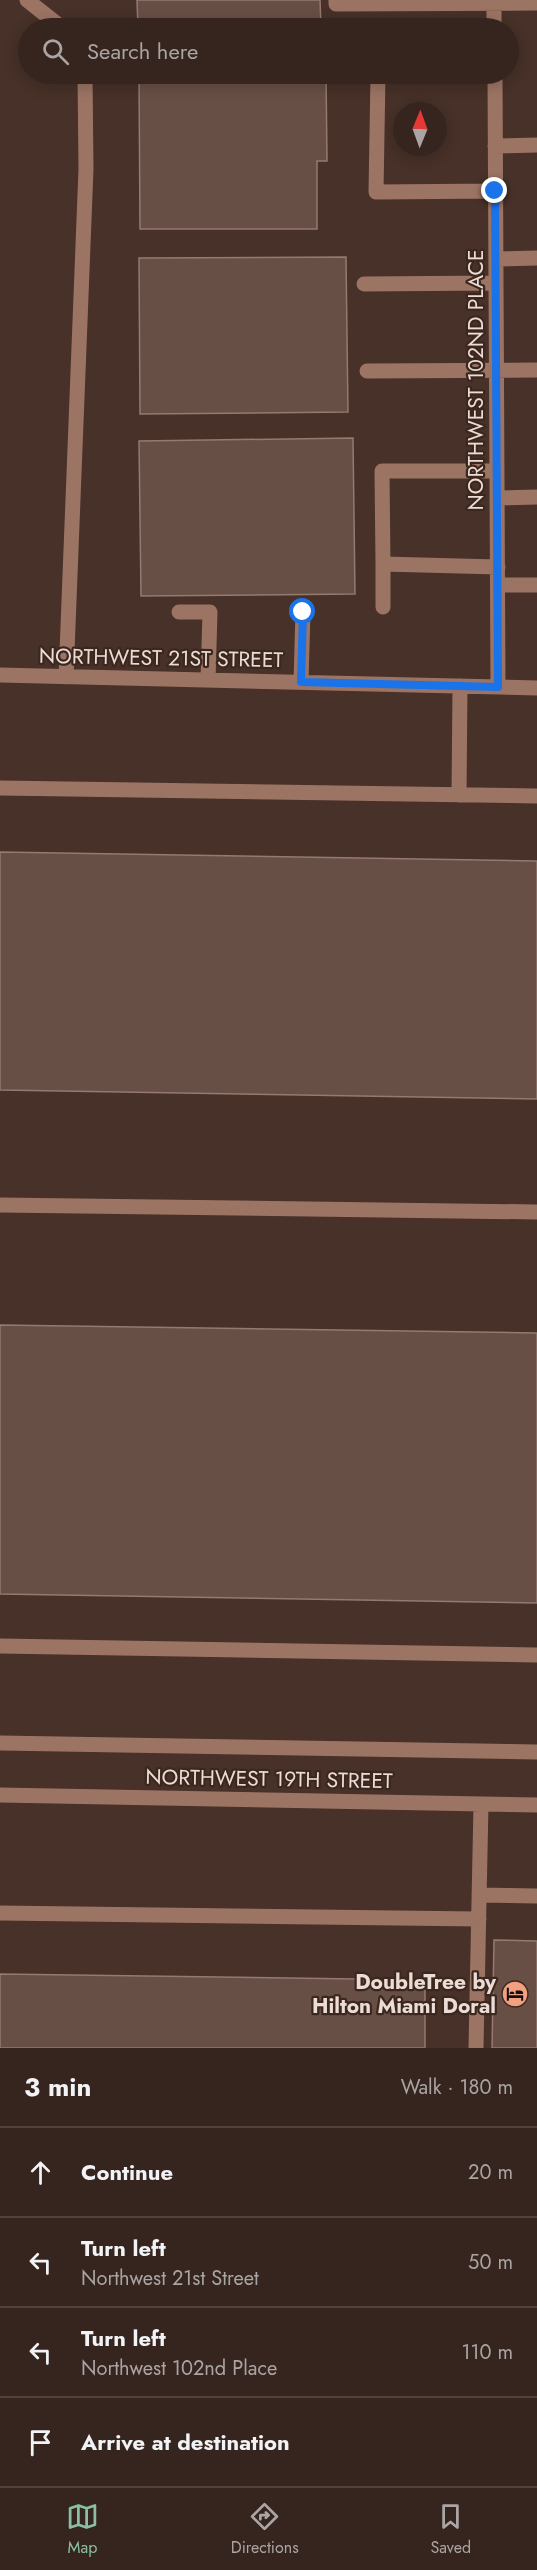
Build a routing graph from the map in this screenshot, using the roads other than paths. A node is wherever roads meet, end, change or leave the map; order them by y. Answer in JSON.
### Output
{"nodes":[{"id":1,"x":27,"y":0,"type":"edge"},
{"id":2,"x":336,"y":0,"type":"edge"},
{"id":3,"x":494,"y":2,"type":"edge"},
{"id":4,"x":537,"y":3,"type":"edge"},
{"id":5,"x":50,"y":18,"type":"edge"},
{"id":6,"x":494,"y":18,"type":"edge"},
{"id":7,"x":85,"y":84,"type":"edge"},
{"id":8,"x":378,"y":84,"type":"edge"},
{"id":9,"x":495,"y":84,"type":"edge"},
{"id":10,"x":537,"y":145,"type":"edge"},
{"id":11,"x":495,"y":146,"type":"junction"},
{"id":12,"x":495,"y":191,"type":"junction"},
{"id":13,"x":537,"y":258,"type":"edge"},
{"id":14,"x":496,"y":259,"type":"junction"},
{"id":15,"x":496,"y":282,"type":"junction"},
{"id":16,"x":364,"y":284,"type":"dead end"},
{"id":17,"x":497,"y":370,"type":"junction"},
{"id":18,"x":537,"y":370,"type":"edge"},
{"id":19,"x":367,"y":371,"type":"dead end"},
{"id":20,"x":497,"y":471,"type":"junction"},
{"id":21,"x":537,"y":497,"type":"edge"},
{"id":22,"x":497,"y":498,"type":"junction"},
{"id":23,"x":383,"y":564,"type":"junction"},
{"id":24,"x":498,"y":567,"type":"junction"},
{"id":25,"x":498,"y":585,"type":"junction"},
{"id":26,"x":537,"y":585,"type":"edge"},
{"id":27,"x":383,"y":607,"type":"dead end"},
{"id":28,"x":179,"y":612,"type":"dead end"},
{"id":29,"x":303,"y":612,"type":"dead end"},
{"id":30,"x":0,"y":675,"type":"edge"},
{"id":31,"x":66,"y":677,"type":"junction"},
{"id":32,"x":208,"y":680,"type":"junction"},
{"id":33,"x":301,"y":682,"type":"junction"},
{"id":34,"x":460,"y":686,"type":"junction"},
{"id":35,"x":498,"y":687,"type":"junction"},
{"id":36,"x":537,"y":688,"type":"edge"},
{"id":37,"x":0,"y":788,"type":"edge"},
{"id":38,"x":459,"y":795,"type":"junction"},
{"id":39,"x":537,"y":796,"type":"edge"},
{"id":40,"x":0,"y":1204,"type":"edge"},
{"id":41,"x":537,"y":1212,"type":"edge"},
{"id":42,"x":0,"y":1646,"type":"edge"},
{"id":43,"x":537,"y":1655,"type":"edge"},
{"id":44,"x":0,"y":1743,"type":"edge"},
{"id":45,"x":537,"y":1752,"type":"edge"},
{"id":46,"x":0,"y":1796,"type":"edge"},
{"id":47,"x":481,"y":1804,"type":"junction"},
{"id":48,"x":537,"y":1805,"type":"edge"},
{"id":49,"x":479,"y":1895,"type":"junction"},
{"id":50,"x":537,"y":1896,"type":"edge"},
{"id":51,"x":0,"y":1913,"type":"edge"},
{"id":52,"x":479,"y":1919,"type":"junction"},
{"id":53,"x":477,"y":2048,"type":"edge"}],
"edges":[{"from":1,"to":5,"type":"street"},
{"from":2,"to":3,"type":"street"},
{"from":3,"to":4,"type":"street"},
{"from":3,"to":6,"type":"street"},
{"from":7,"to":31,"type":"street"},
{"from":8,"to":12,"type":"street"},
{"from":9,"to":11,"type":"street","name":"NORTHWEST 102ND PLACE"},
{"from":10,"to":11,"type":"street"},
{"from":11,"to":12,"type":"street","name":"NORTHWEST 102ND PLACE"},
{"from":12,"to":14,"type":"street","name":"NORTHWEST 102ND PLACE"},
{"from":13,"to":14,"type":"street"},
{"from":14,"to":15,"type":"street","name":"NORTHWEST 102ND PLACE"},
{"from":15,"to":16,"type":"street"},
{"from":15,"to":17,"type":"street","name":"NORTHWEST 102ND PLACE"},
{"from":17,"to":18,"type":"street"},
{"from":17,"to":19,"type":"street"},
{"from":17,"to":20,"type":"street","name":"NORTHWEST 102ND PLACE"},
{"from":20,"to":22,"type":"street","name":"NORTHWEST 102ND PLACE"},
{"from":20,"to":23,"type":"street"},
{"from":21,"to":22,"type":"street"},
{"from":22,"to":24,"type":"street","name":"NORTHWEST 102ND PLACE"},
{"from":23,"to":24,"type":"street"},
{"from":23,"to":27,"type":"street"},
{"from":24,"to":25,"type":"street","name":"NORTHWEST 102ND PLACE"},
{"from":25,"to":26,"type":"street"},
{"from":25,"to":35,"type":"street","name":"NORTHWEST 102ND PLACE"},
{"from":28,"to":32,"type":"street"},
{"from":29,"to":33,"type":"street"},
{"from":30,"to":31,"type":"street","name":"NORTHWEST 21ST STREET"},
{"from":31,"to":32,"type":"street","name":"NORTHWEST 21ST STREET"},
{"from":32,"to":33,"type":"street","name":"NORTHWEST 21ST STREET"},
{"from":33,"to":34,"type":"street","name":"NORTHWEST 21ST STREET"},
{"from":34,"to":35,"type":"street","name":"NORTHWEST 21ST STREET"},
{"from":34,"to":38,"type":"street"},
{"from":35,"to":36,"type":"street","name":"NORTHWEST 21ST STREET"},
{"from":37,"to":38,"type":"street"},
{"from":38,"to":39,"type":"street"},
{"from":40,"to":41,"type":"street"},
{"from":42,"to":43,"type":"street"},
{"from":44,"to":45,"type":"street","name":"NORTHWEST 19TH STREET"},
{"from":46,"to":47,"type":"street","name":"NORTHWEST 19TH STREET"},
{"from":47,"to":48,"type":"street","name":"NORTHWEST 19TH STREET"},
{"from":47,"to":49,"type":"street"},
{"from":49,"to":50,"type":"street"},
{"from":49,"to":52,"type":"street"},
{"from":51,"to":52,"type":"street"},
{"from":52,"to":53,"type":"street"}]}
